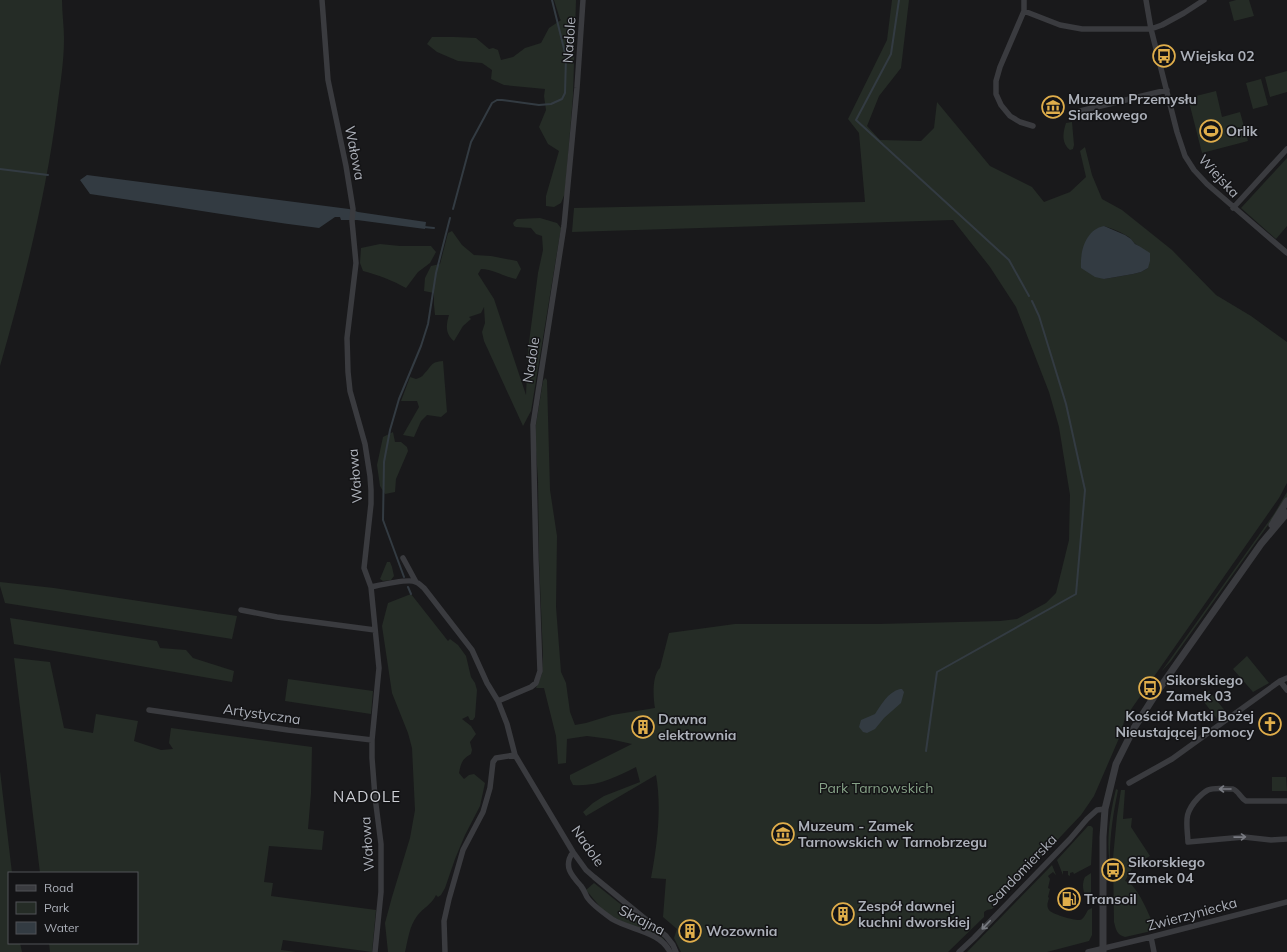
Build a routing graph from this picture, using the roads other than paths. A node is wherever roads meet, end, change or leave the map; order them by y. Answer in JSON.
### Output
{"nodes":[{"id":1,"x":322,"y":0,"type":"edge"},
{"id":2,"x":583,"y":0,"type":"edge"},
{"id":3,"x":1024,"y":0,"type":"edge"},
{"id":4,"x":1146,"y":0,"type":"edge"},
{"id":5,"x":1204,"y":0,"type":"edge"},
{"id":6,"x":1024,"y":11,"type":"junction"},
{"id":7,"x":1151,"y":28,"type":"junction"},
{"id":8,"x":1167,"y":90,"type":"junction"},
{"id":9,"x":1080,"y":111,"type":"dead end"},
{"id":10,"x":1033,"y":126,"type":"dead end"},
{"id":11,"x":1287,"y":149,"type":"edge"},
{"id":12,"x":1233,"y":208,"type":"junction"},
{"id":13,"x":1287,"y":254,"type":"edge"},
{"id":14,"x":1287,"y":501,"type":"edge"},
{"id":15,"x":1287,"y":513,"type":"edge"},
{"id":16,"x":1261,"y":544,"type":"junction"},
{"id":17,"x":403,"y":558,"type":"dead end"},
{"id":18,"x":416,"y":582,"type":"junction"},
{"id":19,"x":371,"y":587,"type":"junction"},
{"id":20,"x":241,"y":610,"type":"dead end"},
{"id":21,"x":375,"y":630,"type":"junction"},
{"id":22,"x":1287,"y":678,"type":"edge"},
{"id":23,"x":1280,"y":682,"type":"junction"},
{"id":24,"x":1287,"y":690,"type":"edge"},
{"id":25,"x":498,"y":701,"type":"junction"},
{"id":26,"x":148,"y":710,"type":"dead end"},
{"id":27,"x":372,"y":740,"type":"junction"},
{"id":28,"x":515,"y":755,"type":"junction"},
{"id":29,"x":1130,"y":783,"type":"dead end"},
{"id":30,"x":1287,"y":801,"type":"edge"},
{"id":31,"x":1105,"y":809,"type":"junction"},
{"id":32,"x":1287,"y":839,"type":"edge"},
{"id":33,"x":573,"y":852,"type":"junction"},
{"id":34,"x":1287,"y":902,"type":"edge"},
{"id":35,"x":1151,"y":937,"type":"junction"},
{"id":36,"x":1103,"y":950,"type":"edge"},
{"id":37,"x":375,"y":952,"type":"edge"},
{"id":38,"x":445,"y":952,"type":"edge"},
{"id":39,"x":670,"y":952,"type":"edge"},
{"id":40,"x":676,"y":952,"type":"edge"},
{"id":41,"x":959,"y":952,"type":"edge"},
{"id":42,"x":1088,"y":952,"type":"edge"},
{"id":43,"x":1154,"y":952,"type":"edge"}],
"edges":[{"from":1,"to":19,"type":"street","name":"Wałowa"},
{"from":2,"to":25,"type":"street","name":"Nadole"},
{"from":3,"to":6,"type":"street"},
{"from":4,"to":7,"type":"street","name":"Wiejska"},
{"from":5,"to":7,"type":"street"},
{"from":6,"to":7,"type":"street"},
{"from":6,"to":10,"type":"street"},
{"from":7,"to":8,"type":"street","name":"Wiejska"},
{"from":8,"to":9,"type":"street"},
{"from":8,"to":12,"type":"street","name":"Wiejska"},
{"from":11,"to":12,"type":"street"},
{"from":12,"to":13,"type":"street","name":"Wiejska"},
{"from":14,"to":16,"type":"street"},
{"from":15,"to":16,"type":"street"},
{"from":16,"to":31,"type":"street"},
{"from":17,"to":18,"type":"street","name":"Nadole"},
{"from":18,"to":19,"type":"street"},
{"from":18,"to":25,"type":"street","name":"Nadole"},
{"from":19,"to":21,"type":"street","name":"Wałowa"},
{"from":20,"to":21,"type":"street"},
{"from":21,"to":27,"type":"street","name":"Wałowa"},
{"from":22,"to":23,"type":"street"},
{"from":23,"to":24,"type":"street"},
{"from":23,"to":29,"type":"street"},
{"from":25,"to":28,"type":"street","name":"Nadole"},
{"from":26,"to":27,"type":"street","name":"Artystyczna"},
{"from":27,"to":37,"type":"street","name":"Wałowa"},
{"from":28,"to":33,"type":"street","name":"Nadole"},
{"from":28,"to":38,"type":"street"},
{"from":30,"to":32,"type":"street","one_way":true},
{"from":31,"to":36,"type":"street"},
{"from":31,"to":41,"type":"street","name":"Sandomierska","one_way":true},
{"from":33,"to":39,"type":"street","name":"Skrajna"},
{"from":33,"to":40,"type":"street","name":"Nadole"},
{"from":34,"to":35,"type":"street","name":"Zwierzyniecka"},
{"from":35,"to":36,"type":"street","name":"Zwierzyniecka"},
{"from":35,"to":43,"type":"street"},
{"from":36,"to":42,"type":"street","name":"Zwierzyniecka"}]}
